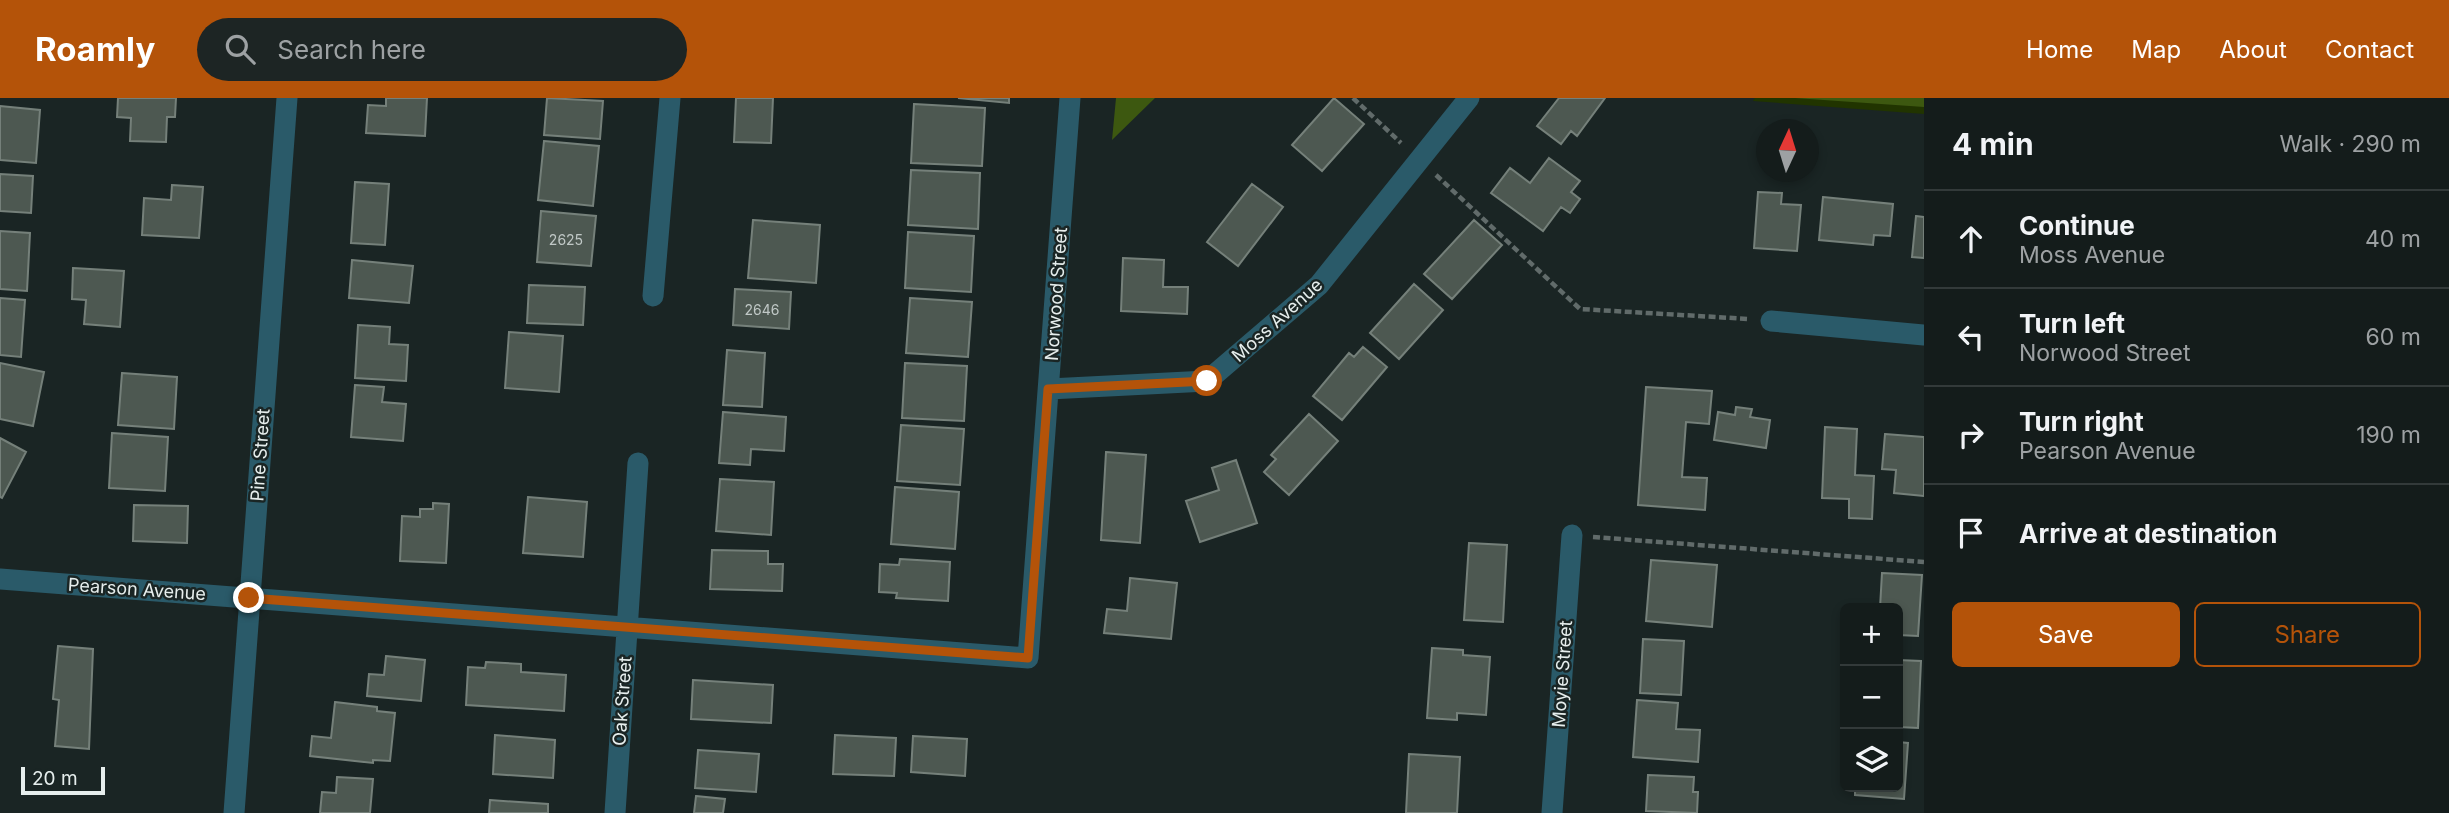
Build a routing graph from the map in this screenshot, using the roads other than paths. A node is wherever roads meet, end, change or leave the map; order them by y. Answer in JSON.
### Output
{"nodes":[{"id":1,"x":287,"y":98,"type":"edge"},
{"id":2,"x":670,"y":98,"type":"edge"},
{"id":3,"x":1070,"y":98,"type":"edge"},
{"id":4,"x":1469,"y":98,"type":"edge"},
{"id":5,"x":653,"y":296,"type":"dead end"},
{"id":6,"x":1771,"y":321,"type":"road end"},
{"id":7,"x":1924,"y":335,"type":"edge"},
{"id":8,"x":1048,"y":389,"type":"junction"},
{"id":9,"x":638,"y":463,"type":"dead end"},
{"id":10,"x":1572,"y":535,"type":"road end"},
{"id":11,"x":0,"y":579,"type":"edge"},
{"id":12,"x":249,"y":598,"type":"junction"},
{"id":13,"x":627,"y":627,"type":"junction"},
{"id":14,"x":1028,"y":658,"type":"joint"},
{"id":15,"x":234,"y":813,"type":"edge"},
{"id":16,"x":615,"y":813,"type":"edge"},
{"id":17,"x":1552,"y":813,"type":"edge"}],
"edges":[{"from":1,"to":12,"type":"street","name":"Pine Street"},
{"from":2,"to":5,"type":"street"},
{"from":3,"to":8,"type":"street","name":"Norwood Street"},
{"from":4,"to":8,"type":"street","name":"Moss Avenue"},
{"from":6,"to":7,"type":"street"},
{"from":8,"to":14,"type":"street","name":"Norwood Street"},
{"from":9,"to":13,"type":"street","name":"Oak Street"},
{"from":10,"to":17,"type":"street","name":"Moyie Street"},
{"from":11,"to":12,"type":"street","name":"Pearson Avenue"},
{"from":12,"to":13,"type":"street","name":"Pearson Avenue"},
{"from":12,"to":15,"type":"street","name":"Pine Street"},
{"from":13,"to":14,"type":"street","name":"Pearson Avenue"},
{"from":13,"to":16,"type":"street","name":"Oak Street"}]}
